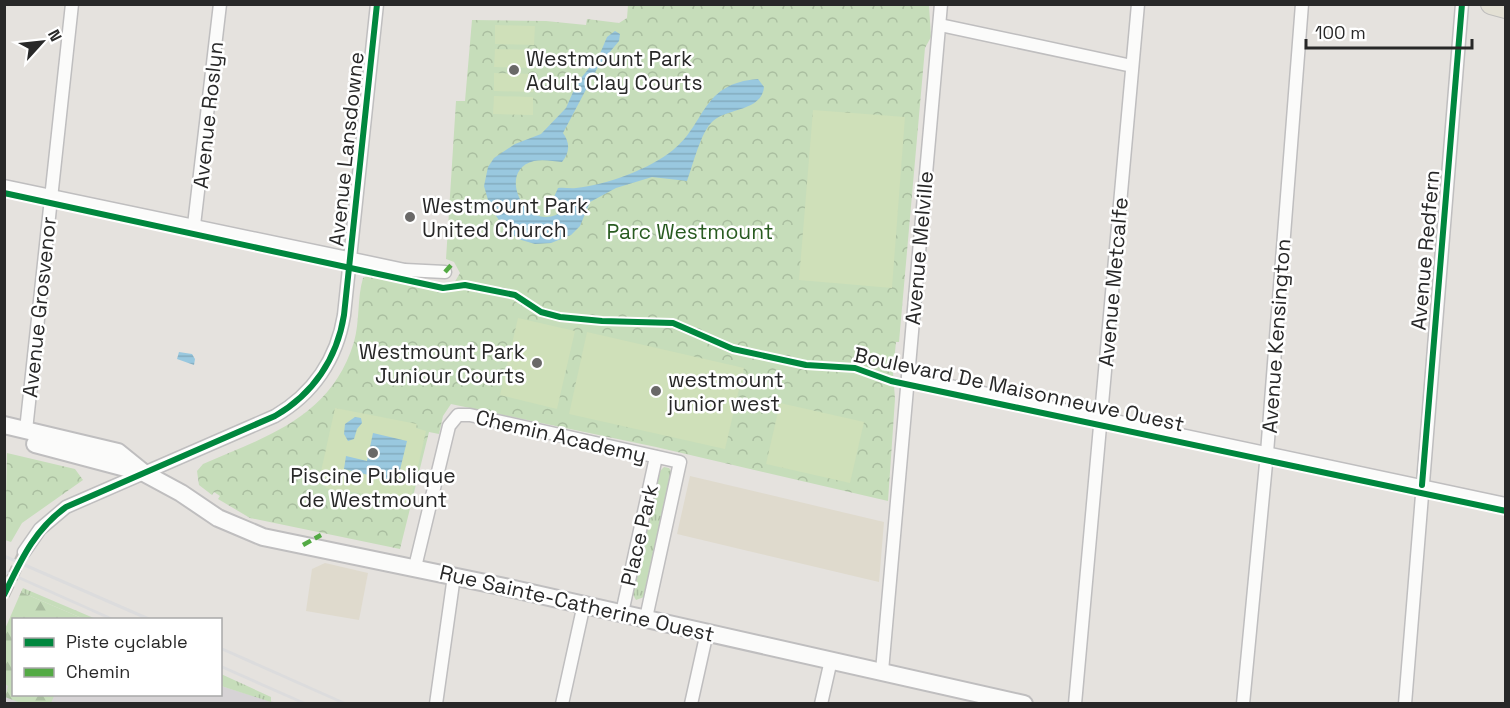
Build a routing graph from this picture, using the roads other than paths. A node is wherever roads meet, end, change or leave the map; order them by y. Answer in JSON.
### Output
{"nodes":[{"id":1,"x":72,"y":4,"type":"edge"},
{"id":2,"x":220,"y":4,"type":"edge"},
{"id":3,"x":377,"y":4,"type":"edge"},
{"id":4,"x":942,"y":4,"type":"edge"},
{"id":5,"x":1138,"y":4,"type":"edge"},
{"id":6,"x":1302,"y":4,"type":"edge"},
{"id":7,"x":1462,"y":4,"type":"edge"},
{"id":8,"x":1491,"y":4,"type":"edge"},
{"id":9,"x":1506,"y":8,"type":"edge"},
{"id":10,"x":940,"y":25,"type":"junction"},
{"id":11,"x":1132,"y":66,"type":"junction"},
{"id":12,"x":4,"y":186,"type":"edge"},
{"id":13,"x":51,"y":196,"type":"junction"},
{"id":14,"x":194,"y":225,"type":"junction"},
{"id":15,"x":351,"y":258,"type":"junction"},
{"id":16,"x":445,"y":272,"type":"dead end"},
{"id":17,"x":908,"y":377,"type":"junction"},
{"id":18,"x":1101,"y":418,"type":"junction"},
{"id":19,"x":4,"y":425,"type":"edge"},
{"id":20,"x":26,"y":430,"type":"junction"},
{"id":21,"x":4,"y":436,"type":"edge"},
{"id":22,"x":1267,"y":453,"type":"junction"},
{"id":23,"x":656,"y":457,"type":"junction"},
{"id":24,"x":680,"y":462,"type":"joint"},
{"id":25,"x":144,"y":473,"type":"junction"},
{"id":26,"x":1422,"y":485,"type":"junction"},
{"id":27,"x":1506,"y":504,"type":"edge"},
{"id":28,"x":24,"y":552,"type":"tunnel mouth"},
{"id":29,"x":415,"y":567,"type":"junction"},
{"id":30,"x":454,"y":576,"type":"junction"},
{"id":31,"x":584,"y":604,"type":"junction"},
{"id":32,"x":622,"y":613,"type":"junction"},
{"id":33,"x":645,"y":618,"type":"junction"},
{"id":34,"x":707,"y":632,"type":"junction"},
{"id":35,"x":831,"y":660,"type":"junction"},
{"id":36,"x":882,"y":671,"type":"junction"},
{"id":37,"x":436,"y":704,"type":"edge"},
{"id":38,"x":562,"y":704,"type":"edge"},
{"id":39,"x":691,"y":704,"type":"edge"},
{"id":40,"x":821,"y":704,"type":"edge"},
{"id":41,"x":1023,"y":704,"type":"edge"},
{"id":42,"x":1075,"y":704,"type":"edge"},
{"id":43,"x":1243,"y":704,"type":"edge"},
{"id":44,"x":1405,"y":704,"type":"edge"}],
"edges":[{"from":1,"to":13,"type":"street","name":"Avenue Grosvenor"},
{"from":2,"to":14,"type":"street","name":"Avenue Roslyn"},
{"from":3,"to":15,"type":"street","name":"Avenue Lansdowne"},
{"from":4,"to":10,"type":"street","name":"Avenue Melville"},
{"from":5,"to":11,"type":"street","name":"Avenue Metcalfe"},
{"from":6,"to":22,"type":"street","name":"Avenue Kensington"},
{"from":7,"to":26,"type":"street","name":"Avenue Redfern"},
{"from":8,"to":9,"type":"main road"},
{"from":10,"to":11,"type":"street"},
{"from":10,"to":17,"type":"street","name":"Avenue Melville"},
{"from":11,"to":18,"type":"street","name":"Avenue Metcalfe"},
{"from":12,"to":13,"type":"street"},
{"from":13,"to":14,"type":"street"},
{"from":13,"to":20,"type":"street","name":"Avenue Grosvenor"},
{"from":14,"to":15,"type":"street"},
{"from":15,"to":16,"type":"street"},
{"from":15,"to":25,"type":"street","name":"Avenue Lansdowne"},
{"from":17,"to":18,"type":"street","name":"Boulevard De Maisonneuve Ouest"},
{"from":17,"to":36,"type":"street","name":"Avenue Melville"},
{"from":18,"to":22,"type":"street","name":"Boulevard De Maisonneuve Ouest"},
{"from":18,"to":42,"type":"street","name":"Avenue Metcalfe"},
{"from":19,"to":20,"type":"main road","name":"Rue Sainte-Catherine Ouest"},
{"from":20,"to":25,"type":"main road","name":"Rue Sainte-Catherine Ouest"},
{"from":21,"to":25,"type":"main road","name":"Rue Sainte-Catherine Ouest"},
{"from":22,"to":26,"type":"street","name":"Boulevard De Maisonneuve Ouest"},
{"from":22,"to":43,"type":"street","name":"Avenue Kensington"},
{"from":23,"to":24,"type":"street","name":"Chemin Academy"},
{"from":23,"to":29,"type":"street","name":"Chemin Academy"},
{"from":23,"to":32,"type":"street","name":"Place Park"},
{"from":24,"to":33,"type":"street","name":"Place Park"},
{"from":25,"to":28,"type":"street","name":"Avenue Lansdowne"},
{"from":25,"to":29,"type":"main road","name":"Rue Sainte-Catherine Ouest"},
{"from":26,"to":27,"type":"street","name":"Boulevard De Maisonneuve Ouest"},
{"from":26,"to":44,"type":"street","name":"Avenue Redfern"},
{"from":29,"to":30,"type":"main road","name":"Rue Sainte-Catherine Ouest"},
{"from":30,"to":31,"type":"main road","name":"Rue Sainte-Catherine Ouest"},
{"from":30,"to":37,"type":"street"},
{"from":31,"to":32,"type":"main road","name":"Rue Sainte-Catherine Ouest"},
{"from":31,"to":38,"type":"street"},
{"from":32,"to":33,"type":"main road","name":"Rue Sainte-Catherine Ouest"},
{"from":33,"to":34,"type":"main road","name":"Rue Sainte-Catherine Ouest"},
{"from":34,"to":35,"type":"main road","name":"Rue Sainte-Catherine Ouest"},
{"from":34,"to":39,"type":"street"},
{"from":35,"to":36,"type":"main road","name":"Rue Sainte-Catherine Ouest"},
{"from":35,"to":40,"type":"street"},
{"from":36,"to":41,"type":"main road","name":"Rue Sainte-Catherine Ouest"}]}
